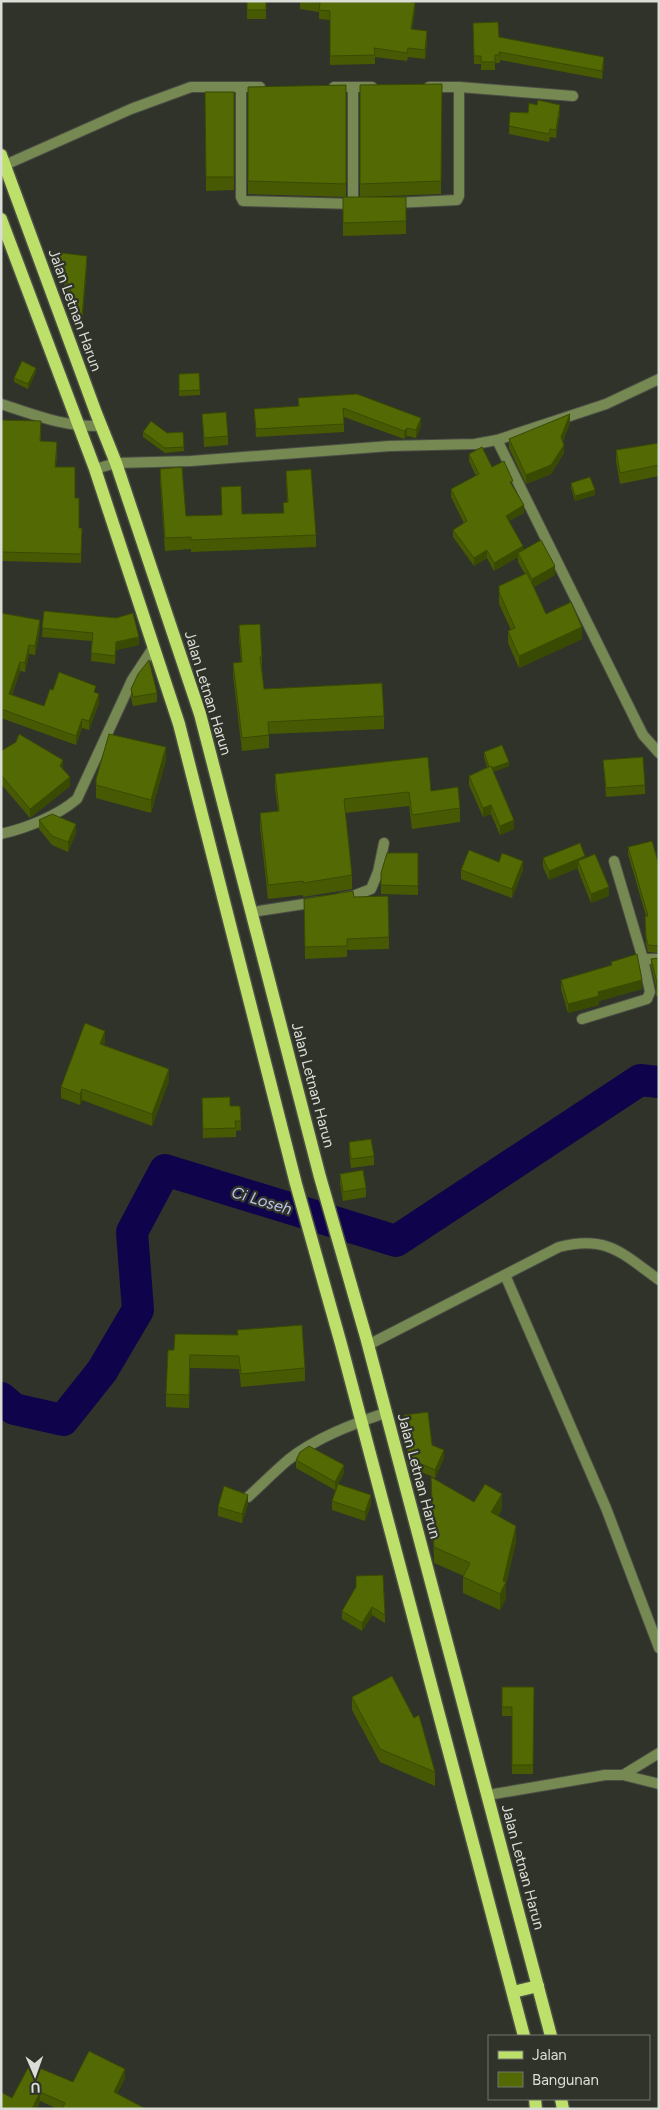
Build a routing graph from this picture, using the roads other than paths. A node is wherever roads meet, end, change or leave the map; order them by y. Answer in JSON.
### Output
{"nodes":[{"id":1,"x":242,"y":87,"type":"junction"},
{"id":2,"x":269,"y":87,"type":"edge"},
{"id":3,"x":325,"y":87,"type":"edge"},
{"id":4,"x":353,"y":87,"type":"junction"},
{"id":5,"x":382,"y":87,"type":"edge"},
{"id":6,"x":420,"y":87,"type":"edge"},
{"id":7,"x":459,"y":87,"type":"junction"},
{"id":8,"x":573,"y":96,"type":"dead end"},
{"id":9,"x":3,"y":160,"type":"edge"},
{"id":10,"x":382,"y":203,"type":"edge"},
{"id":11,"x":1,"y":219,"type":"edge"},
{"id":12,"x":659,"y":379,"type":"edge"},
{"id":13,"x":1,"y":404,"type":"edge"},
{"id":14,"x":101,"y":426,"type":"junction"},
{"id":15,"x":79,"y":427,"type":"junction"},
{"id":16,"x":497,"y":440,"type":"junction"},
{"id":17,"x":116,"y":463,"type":"junction"},
{"id":18,"x":95,"y":469,"type":"junction"},
{"id":19,"x":153,"y":648,"type":"junction"},
{"id":20,"x":659,"y":753,"type":"edge"},
{"id":21,"x":1,"y":834,"type":"edge"},
{"id":22,"x":384,"y":843,"type":"dead end"},
{"id":23,"x":614,"y":861,"type":"dead end"},
{"id":24,"x":252,"y":912,"type":"junction"},
{"id":25,"x":643,"y":959,"type":"junction"},
{"id":26,"x":659,"y":959,"type":"edge"},
{"id":27,"x":582,"y":1019,"type":"dead end"},
{"id":28,"x":505,"y":1275,"type":"junction"},
{"id":29,"x":659,"y":1280,"type":"edge"},
{"id":30,"x":367,"y":1341,"type":"junction"},
{"id":31,"x":386,"y":1413,"type":"junction"},
{"id":32,"x":361,"y":1421,"type":"junction"},
{"id":33,"x":248,"y":1497,"type":"edge"},
{"id":34,"x":659,"y":1648,"type":"edge"},
{"id":35,"x":659,"y":1753,"type":"edge"},
{"id":36,"x":623,"y":1775,"type":"junction"},
{"id":37,"x":659,"y":1784,"type":"edge"},
{"id":38,"x":488,"y":1795,"type":"junction"},
{"id":39,"x":538,"y":1986,"type":"junction"},
{"id":40,"x":512,"y":1992,"type":"junction"},
{"id":41,"x":524,"y":2035,"type":"edge"},
{"id":42,"x":551,"y":2035,"type":"edge"}],
"edges":[{"from":1,"to":2,"type":"street"},
{"from":1,"to":4,"type":"street"},
{"from":1,"to":9,"type":"street"},
{"from":3,"to":4,"type":"street"},
{"from":4,"to":5,"type":"street"},
{"from":6,"to":7,"type":"street"},
{"from":7,"to":8,"type":"street"},
{"from":7,"to":10,"type":"street"},
{"from":9,"to":14,"type":"main road","name":"Jalan Letnan Harun"},
{"from":11,"to":15,"type":"main road"},
{"from":12,"to":16,"type":"street"},
{"from":13,"to":15,"type":"street"},
{"from":14,"to":15,"type":"street"},
{"from":14,"to":17,"type":"main road","name":"Jalan Letnan Harun"},
{"from":15,"to":18,"type":"main road"},
{"from":16,"to":17,"type":"street"},
{"from":16,"to":20,"type":"street"},
{"from":17,"to":18,"type":"street"},
{"from":17,"to":24,"type":"main road","name":"Jalan Letnan Harun"},
{"from":18,"to":19,"type":"main road"},
{"from":19,"to":21,"type":"street"},
{"from":19,"to":32,"type":"main road"},
{"from":22,"to":24,"type":"street"},
{"from":23,"to":25,"type":"street"},
{"from":24,"to":30,"type":"main road","name":"Jalan Letnan Harun"},
{"from":25,"to":26,"type":"street"},
{"from":25,"to":27,"type":"street"},
{"from":28,"to":29,"type":"street"},
{"from":28,"to":30,"type":"street"},
{"from":28,"to":34,"type":"street"},
{"from":30,"to":31,"type":"main road","name":"Jalan Letnan Harun"},
{"from":31,"to":32,"type":"street"},
{"from":31,"to":38,"type":"main road","name":"Jalan Letnan Harun"},
{"from":32,"to":33,"type":"street"},
{"from":32,"to":40,"type":"main road"},
{"from":35,"to":36,"type":"street"},
{"from":36,"to":37,"type":"street"},
{"from":36,"to":38,"type":"street"},
{"from":38,"to":39,"type":"main road","name":"Jalan Letnan Harun"},
{"from":39,"to":40,"type":"main road"},
{"from":39,"to":42,"type":"main road","name":"Jalan Letnan Harun"},
{"from":40,"to":41,"type":"main road"}]}
